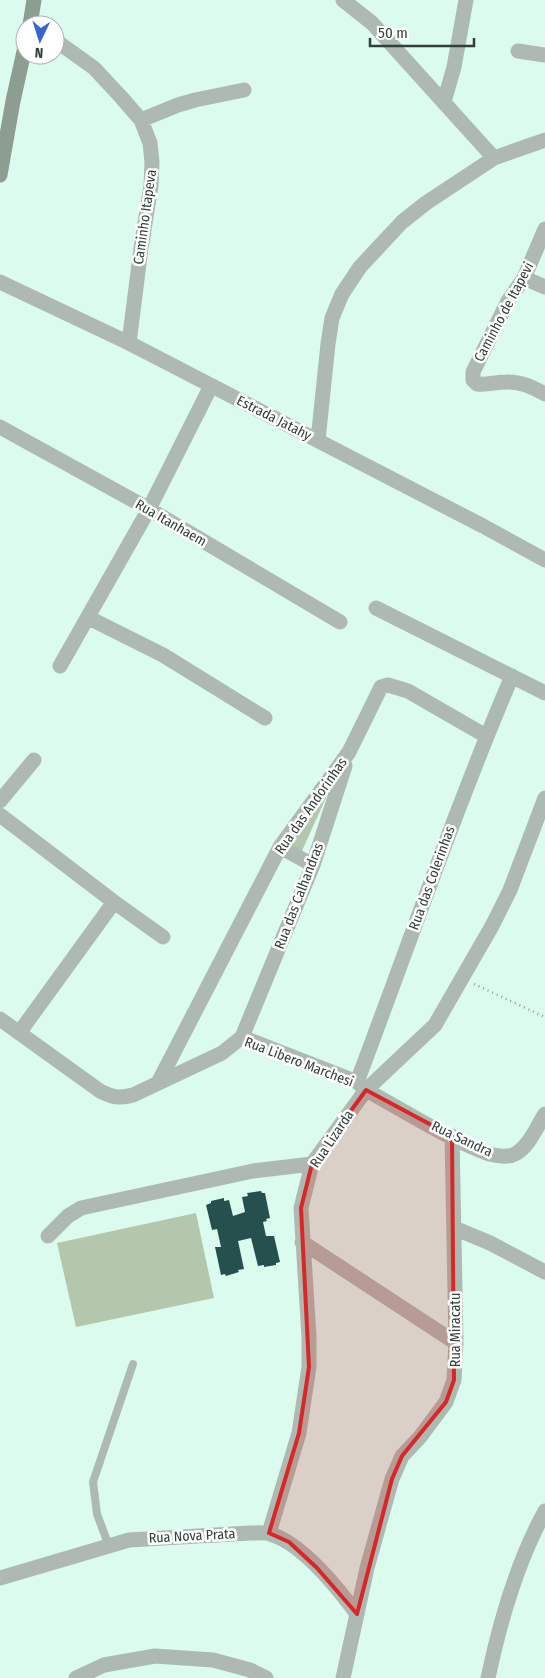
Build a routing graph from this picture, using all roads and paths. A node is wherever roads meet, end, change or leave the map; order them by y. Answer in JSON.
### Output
{"nodes":[{"id":1,"x":34,"y":0,"type":"edge"},
{"id":2,"x":466,"y":0,"type":"edge"},
{"id":3,"x":347,"y":3,"type":"edge"},
{"id":4,"x":32,"y":15,"type":"edge"},
{"id":5,"x":65,"y":47,"type":"edge"},
{"id":6,"x":518,"y":51,"type":"dead end"},
{"id":7,"x":545,"y":55,"type":"edge"},
{"id":8,"x":21,"y":65,"type":"edge"},
{"id":9,"x":244,"y":90,"type":"dead end"},
{"id":10,"x":444,"y":102,"type":"junction"},
{"id":11,"x":141,"y":120,"type":"junction"},
{"id":12,"x":545,"y":140,"type":"edge"},
{"id":13,"x":494,"y":158,"type":"junction"},
{"id":14,"x":0,"y":175,"type":"edge"},
{"id":15,"x":545,"y":229,"type":"edge"},
{"id":16,"x":524,"y":278,"type":"junction"},
{"id":17,"x":0,"y":282,"type":"edge"},
{"id":18,"x":545,"y":286,"type":"edge"},
{"id":19,"x":129,"y":343,"type":"junction"},
{"id":20,"x":211,"y":386,"type":"junction"},
{"id":21,"x":545,"y":394,"type":"edge"},
{"id":22,"x":0,"y":427,"type":"edge"},
{"id":23,"x":318,"y":440,"type":"junction"},
{"id":24,"x":149,"y":509,"type":"junction"},
{"id":25,"x":545,"y":560,"type":"edge"},
{"id":26,"x":376,"y":608,"type":"dead end"},
{"id":27,"x":89,"y":618,"type":"junction"},
{"id":28,"x":340,"y":622,"type":"dead end"},
{"id":29,"x":60,"y":666,"type":"dead end"},
{"id":30,"x":512,"y":676,"type":"junction"},
{"id":31,"x":545,"y":693,"type":"edge"},
{"id":32,"x":265,"y":718,"type":"dead end"},
{"id":33,"x":486,"y":736,"type":"junction"},
{"id":34,"x":349,"y":752,"type":"junction"},
{"id":35,"x":34,"y":760,"type":"dead end"},
{"id":36,"x":545,"y":798,"type":"edge"},
{"id":37,"x":0,"y":801,"type":"edge"},
{"id":38,"x":0,"y":815,"type":"edge"},
{"id":39,"x":280,"y":847,"type":"junction"},
{"id":40,"x":313,"y":865,"type":"junction"},
{"id":41,"x":114,"y":902,"type":"junction"},
{"id":42,"x":163,"y":937,"type":"dead end"},
{"id":43,"x":462,"y":978,"type":"junction"},
{"id":44,"x":545,"y":1017,"type":"edge"},
{"id":45,"x":0,"y":1019,"type":"edge"},
{"id":46,"x":19,"y":1033,"type":"junction"},
{"id":47,"x":242,"y":1037,"type":"junction"},
{"id":48,"x":158,"y":1083,"type":"junction"},
{"id":49,"x":361,"y":1086,"type":"junction"},
{"id":50,"x":545,"y":1114,"type":"edge"},
{"id":51,"x":452,"y":1136,"type":"junction"},
{"id":52,"x":312,"y":1164,"type":"junction"},
{"id":53,"x":454,"y":1228,"type":"junction"},
{"id":54,"x":48,"y":1236,"type":"dead end"},
{"id":55,"x":302,"y":1242,"type":"junction"},
{"id":56,"x":545,"y":1272,"type":"edge"},
{"id":57,"x":456,"y":1344,"type":"junction"},
{"id":58,"x":133,"y":1364,"type":"dead end"},
{"id":59,"x":545,"y":1511,"type":"edge"},
{"id":60,"x":269,"y":1533,"type":"junction"},
{"id":61,"x":109,"y":1546,"type":"junction"},
{"id":62,"x":0,"y":1578,"type":"edge"},
{"id":63,"x":357,"y":1614,"type":"junction"},
{"id":64,"x":76,"y":1678,"type":"edge"},
{"id":65,"x":266,"y":1678,"type":"edge"},
{"id":66,"x":343,"y":1678,"type":"edge"},
{"id":67,"x":488,"y":1678,"type":"edge"}],
"edges":[{"from":1,"to":4,"type":"main road"},
{"from":2,"to":10,"type":"street"},
{"from":3,"to":10,"type":"street"},
{"from":5,"to":11,"type":"street","name":"Caminho Itapeva"},
{"from":6,"to":7,"type":"street"},
{"from":8,"to":14,"type":"main road"},
{"from":9,"to":11,"type":"street"},
{"from":10,"to":13,"type":"street"},
{"from":11,"to":19,"type":"street","name":"Caminho Itapeva"},
{"from":12,"to":13,"type":"street"},
{"from":13,"to":23,"type":"street"},
{"from":15,"to":16,"type":"street","name":"Caminho de Itapevi"},
{"from":16,"to":18,"type":"street"},
{"from":16,"to":21,"type":"street","name":"Caminho de Itapevi"},
{"from":17,"to":19,"type":"street","name":"Estrada Jatahy"},
{"from":19,"to":20,"type":"street","name":"Estrada Jatahy"},
{"from":20,"to":23,"type":"street","name":"Estrada Jatahy"},
{"from":20,"to":24,"type":"street"},
{"from":22,"to":24,"type":"street","name":"Rua Itanhaem"},
{"from":23,"to":25,"type":"street","name":"Estrada Jatahy"},
{"from":24,"to":27,"type":"street"},
{"from":24,"to":28,"type":"street","name":"Rua Itanhaem"},
{"from":26,"to":30,"type":"street"},
{"from":27,"to":29,"type":"street"},
{"from":27,"to":32,"type":"street"},
{"from":30,"to":31,"type":"street"},
{"from":30,"to":33,"type":"street","name":"Rua das Colerinhas"},
{"from":33,"to":34,"type":"street","name":"Rua das Andorinhas"},
{"from":33,"to":49,"type":"street","name":"Rua das Colerinhas"},
{"from":34,"to":39,"type":"street","name":"Rua das Andorinhas"},
{"from":34,"to":40,"type":"street","name":"Rua das Calhandras"},
{"from":35,"to":37,"type":"street"},
{"from":36,"to":43,"type":"street","name":"Rua Lizarda"},
{"from":38,"to":41,"type":"street"},
{"from":39,"to":40,"type":"street"},
{"from":39,"to":48,"type":"street","name":"Rua das Andorinhas"},
{"from":40,"to":47,"type":"street","name":"Rua das Calhandras"},
{"from":41,"to":42,"type":"street"},
{"from":41,"to":46,"type":"street"},
{"from":43,"to":44,"type":"path"},
{"from":43,"to":49,"type":"street","name":"Rua Lizarda"},
{"from":45,"to":46,"type":"street","name":"Rua Libero Marchesi"},
{"from":46,"to":48,"type":"street","name":"Rua Libero Marchesi"},
{"from":47,"to":48,"type":"street","name":"Rua Libero Marchesi"},
{"from":47,"to":49,"type":"street","name":"Rua Libero Marchesi"},
{"from":49,"to":51,"type":"street","name":"Rua Sandra"},
{"from":49,"to":52,"type":"street","name":"Rua Lizarda"},
{"from":50,"to":51,"type":"street","name":"Rua Sandra"},
{"from":51,"to":53,"type":"street","name":"Rua Miracatu"},
{"from":52,"to":54,"type":"street"},
{"from":52,"to":55,"type":"street","name":"Rua Lizarda"},
{"from":53,"to":56,"type":"street"},
{"from":53,"to":57,"type":"street","name":"Rua Miracatu"},
{"from":55,"to":57,"type":"street"},
{"from":55,"to":60,"type":"street","name":"Rua Lizarda"},
{"from":57,"to":63,"type":"street","name":"Rua Miracatu"},
{"from":58,"to":61,"type":"lane"},
{"from":59,"to":67,"type":"street"},
{"from":60,"to":61,"type":"street","name":"Rua Nova Prata"},
{"from":60,"to":63,"type":"street","name":"Rua Nova Prata"},
{"from":61,"to":62,"type":"street","name":"Rua Nova Prata"},
{"from":63,"to":66,"type":"street","name":"Rua Miracatu"},
{"from":64,"to":65,"type":"street"}]}
